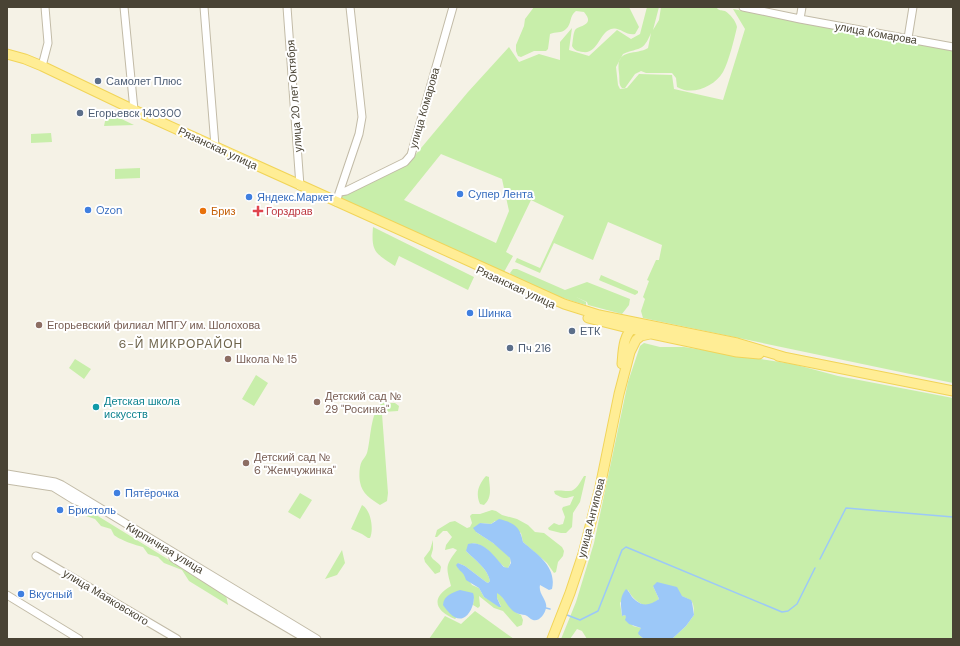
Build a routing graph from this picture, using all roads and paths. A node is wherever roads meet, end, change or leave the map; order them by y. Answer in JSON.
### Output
{"nodes":[{"id":1,"x":45,"y":7,"type":"edge"},
{"id":2,"x":124,"y":7,"type":"edge"},
{"id":3,"x":204,"y":7,"type":"edge"},
{"id":4,"x":287,"y":7,"type":"edge"},
{"id":5,"x":350,"y":7,"type":"edge"},
{"id":6,"x":453,"y":7,"type":"edge"},
{"id":7,"x":743,"y":7,"type":"edge"},
{"id":8,"x":802,"y":7,"type":"edge"},
{"id":9,"x":913,"y":7,"type":"edge"},
{"id":10,"x":800,"y":19,"type":"junction"},
{"id":11,"x":908,"y":38,"type":"junction"},
{"id":12,"x":953,"y":47,"type":"edge"},
{"id":13,"x":7,"y":54,"type":"edge"},
{"id":14,"x":42,"y":66,"type":"junction"},
{"id":15,"x":134,"y":110,"type":"junction"},
{"id":16,"x":215,"y":146,"type":"junction"},
{"id":17,"x":300,"y":186,"type":"junction"},
{"id":18,"x":340,"y":192,"type":"junction"},
{"id":19,"x":336,"y":202,"type":"junction"},
{"id":20,"x":362,"y":213,"type":"junction"},
{"id":21,"x":624,"y":321,"type":"junction"},
{"id":22,"x":610,"y":325,"type":"junction"},
{"id":23,"x":631,"y":329,"type":"junction"},
{"id":24,"x":653,"y":331,"type":"junction"},
{"id":25,"x":626,"y":351,"type":"junction"},
{"id":26,"x":953,"y":391,"type":"edge"},
{"id":27,"x":7,"y":474,"type":"edge"},
{"id":28,"x":7,"y":480,"type":"edge"},
{"id":29,"x":36,"y":556,"type":"dead end"},
{"id":30,"x":7,"y":595,"type":"edge"},
{"id":31,"x":79,"y":639,"type":"edge"},
{"id":32,"x":176,"y":639,"type":"edge"},
{"id":33,"x":306,"y":639,"type":"edge"},
{"id":34,"x":317,"y":639,"type":"edge"},
{"id":35,"x":552,"y":639,"type":"edge"}],
"edges":[{"from":1,"to":14,"type":"street"},
{"from":2,"to":15,"type":"street"},
{"from":3,"to":16,"type":"street"},
{"from":4,"to":17,"type":"street","name":"улица 20 лет Октября"},
{"from":5,"to":18,"type":"street"},
{"from":6,"to":18,"type":"street","name":"улица Комарова"},
{"from":7,"to":10,"type":"street","name":"улица Комарова"},
{"from":8,"to":10,"type":"street"},
{"from":9,"to":11,"type":"street"},
{"from":10,"to":11,"type":"street","name":"улица Комарова"},
{"from":11,"to":12,"type":"street","name":"улица Комарова"},
{"from":13,"to":14,"type":"main road","name":"Рязанская улица"},
{"from":14,"to":15,"type":"main road","name":"Рязанская улица"},
{"from":15,"to":16,"type":"main road","name":"Рязанская улица"},
{"from":16,"to":17,"type":"main road","name":"Рязанская улица"},
{"from":17,"to":19,"type":"main road","name":"Рязанская улица"},
{"from":18,"to":19,"type":"street"},
{"from":19,"to":20,"type":"main road","name":"Рязанская улица"},
{"from":20,"to":21,"type":"main road","name":"Рязанская улица"},
{"from":20,"to":22,"type":"main road","name":"Рязанская улица"},
{"from":21,"to":23,"type":"main road"},
{"from":21,"to":24,"type":"main road","name":"Рязанская улица"},
{"from":22,"to":23,"type":"main road","name":"Рязанская улица"},
{"from":22,"to":25,"type":"main road"},
{"from":23,"to":24,"type":"main road"},
{"from":23,"to":25,"type":"main road","name":"улица Антипова"},
{"from":24,"to":25,"type":"main road","name":"улица Антипова"},
{"from":24,"to":26,"type":"main road"},
{"from":25,"to":35,"type":"main road","name":"улица Антипова"},
{"from":27,"to":34,"type":"street","name":"Кирпичная улица"},
{"from":28,"to":33,"type":"street","name":"Кирпичная улица"},
{"from":29,"to":32,"type":"street","name":"улица Маяковского"},
{"from":30,"to":31,"type":"street"}]}
